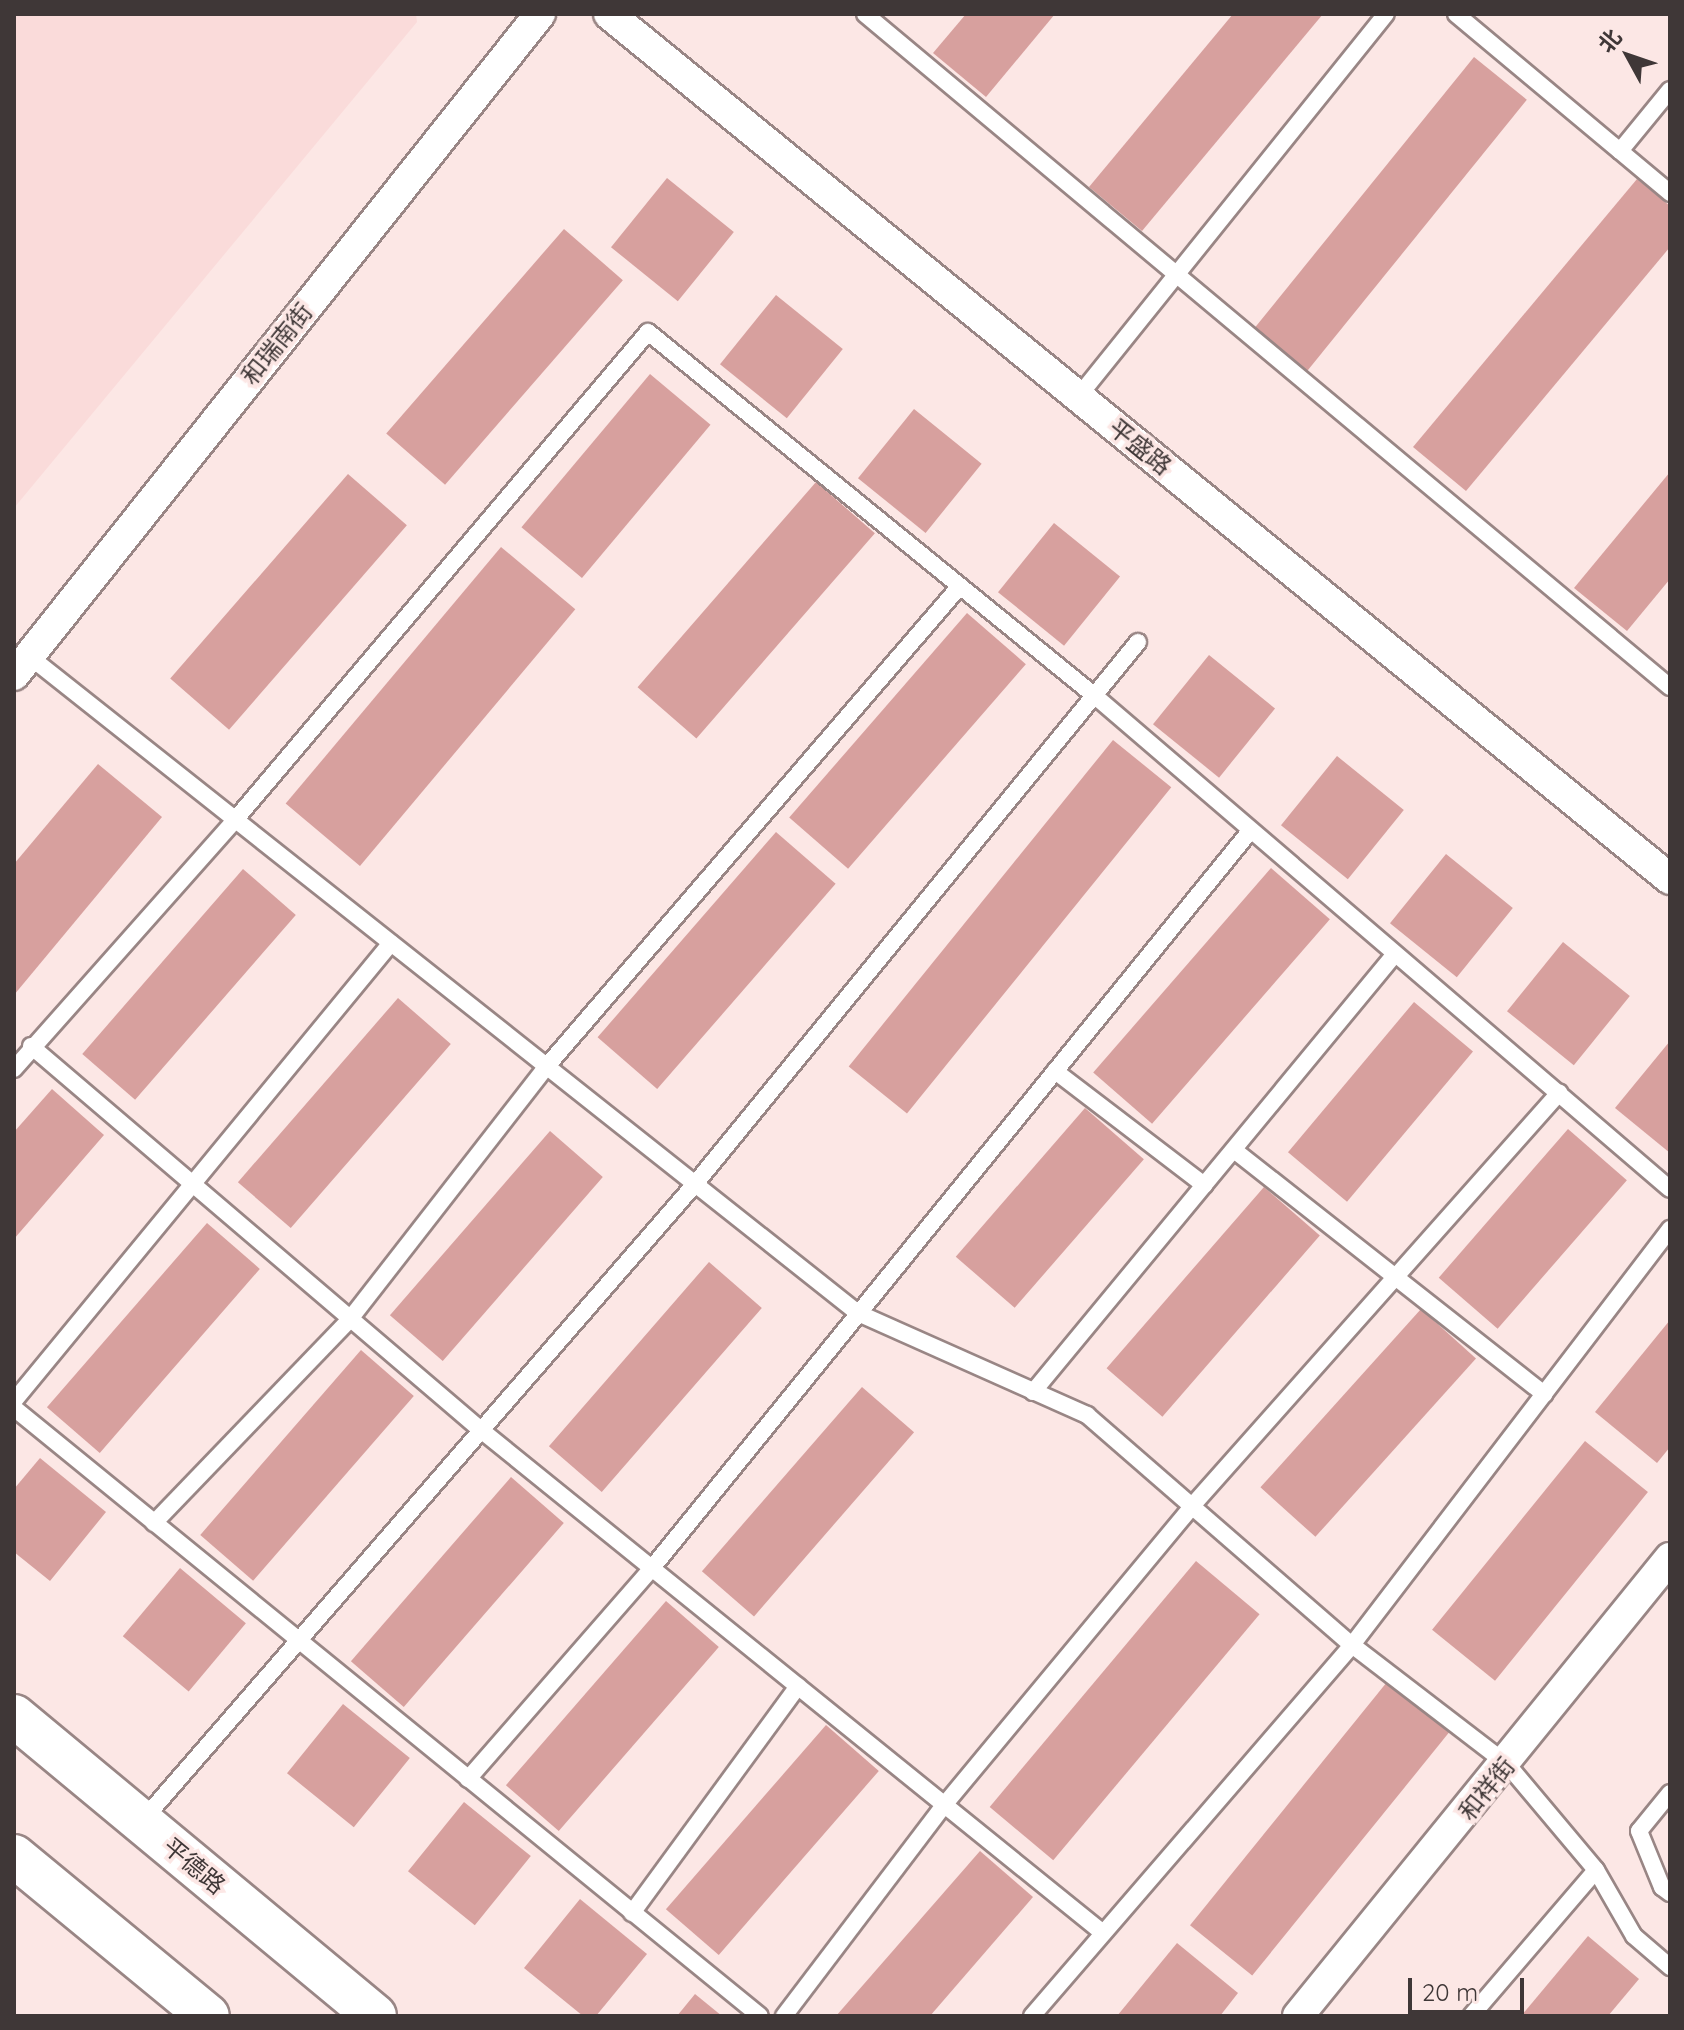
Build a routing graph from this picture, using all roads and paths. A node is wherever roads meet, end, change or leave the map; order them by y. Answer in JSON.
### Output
{"nodes":[{"id":1,"x":540,"y":14,"type":"edge"},
{"id":2,"x":609,"y":14,"type":"edge"},
{"id":3,"x":865,"y":14,"type":"edge"},
{"id":4,"x":1386,"y":14,"type":"edge"},
{"id":5,"x":1456,"y":14,"type":"edge"},
{"id":6,"x":1670,"y":90,"type":"edge"},
{"id":7,"x":1620,"y":151,"type":"junction"},
{"id":8,"x":1670,"y":193,"type":"edge"},
{"id":9,"x":1178,"y":274,"type":"junction"},
{"id":10,"x":1078,"y":397,"type":"junction"},
{"id":11,"x":960,"y":586,"type":"junction"},
{"id":12,"x":1138,"y":642,"type":"dead end"},
{"id":13,"x":22,"y":666,"type":"edge"},
{"id":14,"x":1670,"y":687,"type":"edge"},
{"id":15,"x":1095,"y":696,"type":"junction"},
{"id":16,"x":235,"y":820,"type":"junction"},
{"id":17,"x":1251,"y":830,"type":"junction"},
{"id":18,"x":1670,"y":879,"type":"edge"},
{"id":19,"x":391,"y":943,"type":"junction"},
{"id":20,"x":1395,"y":954,"type":"junction"},
{"id":21,"x":31,"y":1046,"type":"junction"},
{"id":22,"x":547,"y":1066,"type":"junction"},
{"id":23,"x":14,"y":1069,"type":"edge"},
{"id":24,"x":1055,"y":1071,"type":"junction"},
{"id":25,"x":1559,"y":1093,"type":"junction"},
{"id":26,"x":1234,"y":1150,"type":"junction"},
{"id":27,"x":695,"y":1184,"type":"junction"},
{"id":28,"x":1204,"y":1185,"type":"junction"},
{"id":29,"x":194,"y":1186,"type":"junction"},
{"id":30,"x":1670,"y":1189,"type":"edge"},
{"id":31,"x":1670,"y":1229,"type":"edge"},
{"id":32,"x":1394,"y":1277,"type":"junction"},
{"id":33,"x":858,"y":1313,"type":"junction"},
{"id":34,"x":350,"y":1319,"type":"junction"},
{"id":35,"x":1033,"y":1392,"type":"junction"},
{"id":36,"x":1544,"y":1394,"type":"junction"},
{"id":37,"x":14,"y":1401,"type":"edge"},
{"id":38,"x":14,"y":1408,"type":"edge"},
{"id":39,"x":481,"y":1430,"type":"junction"},
{"id":40,"x":1192,"y":1506,"type":"junction"},
{"id":41,"x":154,"y":1523,"type":"junction"},
{"id":42,"x":1670,"y":1558,"type":"edge"},
{"id":43,"x":652,"y":1568,"type":"junction"},
{"id":44,"x":298,"y":1641,"type":"junction"},
{"id":45,"x":1352,"y":1645,"type":"junction"},
{"id":46,"x":798,"y":1686,"type":"junction"},
{"id":47,"x":14,"y":1716,"type":"edge"},
{"id":48,"x":1507,"y":1764,"type":"junction"},
{"id":49,"x":468,"y":1779,"type":"junction"},
{"id":50,"x":1670,"y":1793,"type":"edge"},
{"id":51,"x":945,"y":1804,"type":"junction"},
{"id":52,"x":141,"y":1822,"type":"junction"},
{"id":53,"x":14,"y":1856,"type":"edge"},
{"id":54,"x":1596,"y":1870,"type":"junction"},
{"id":55,"x":1670,"y":1893,"type":"edge"},
{"id":56,"x":632,"y":1913,"type":"junction"},
{"id":57,"x":1103,"y":1933,"type":"junction"},
{"id":58,"x":1670,"y":1967,"type":"edge"},
{"id":59,"x":208,"y":2016,"type":"edge"},
{"id":60,"x":375,"y":2016,"type":"edge"},
{"id":61,"x":760,"y":2016,"type":"edge"},
{"id":62,"x":784,"y":2016,"type":"edge"},
{"id":63,"x":1032,"y":2016,"type":"edge"},
{"id":64,"x":1298,"y":2016,"type":"edge"},
{"id":65,"x":1471,"y":2016,"type":"edge"}],
"edges":[{"from":1,"to":13,"type":"street","name":"和瑞南街"},
{"from":2,"to":10,"type":"street","name":"平盛路"},
{"from":3,"to":9,"type":"lane"},
{"from":4,"to":9,"type":"lane"},
{"from":5,"to":7,"type":"lane"},
{"from":6,"to":7,"type":"lane"},
{"from":7,"to":8,"type":"lane"},
{"from":9,"to":10,"type":"lane"},
{"from":9,"to":14,"type":"lane"},
{"from":10,"to":18,"type":"street","name":"平盛路"},
{"from":11,"to":15,"type":"lane"},
{"from":11,"to":16,"type":"lane"},
{"from":11,"to":22,"type":"lane"},
{"from":12,"to":15,"type":"lane"},
{"from":13,"to":16,"type":"lane"},
{"from":15,"to":17,"type":"lane"},
{"from":15,"to":27,"type":"lane"},
{"from":16,"to":19,"type":"lane"},
{"from":16,"to":21,"type":"lane"},
{"from":17,"to":20,"type":"lane"},
{"from":17,"to":24,"type":"lane"},
{"from":19,"to":22,"type":"lane"},
{"from":19,"to":29,"type":"lane"},
{"from":20,"to":25,"type":"lane"},
{"from":20,"to":26,"type":"lane"},
{"from":21,"to":23,"type":"lane"},
{"from":21,"to":29,"type":"lane"},
{"from":22,"to":27,"type":"lane"},
{"from":22,"to":34,"type":"lane"},
{"from":24,"to":28,"type":"lane"},
{"from":24,"to":33,"type":"lane"},
{"from":25,"to":30,"type":"lane"},
{"from":25,"to":32,"type":"lane"},
{"from":26,"to":28,"type":"lane"},
{"from":26,"to":32,"type":"lane"},
{"from":27,"to":33,"type":"lane"},
{"from":27,"to":39,"type":"lane"},
{"from":28,"to":35,"type":"lane"},
{"from":29,"to":34,"type":"lane"},
{"from":29,"to":37,"type":"lane"},
{"from":31,"to":36,"type":"lane"},
{"from":32,"to":36,"type":"lane"},
{"from":32,"to":40,"type":"lane"},
{"from":33,"to":35,"type":"lane"},
{"from":33,"to":43,"type":"lane"},
{"from":34,"to":39,"type":"lane"},
{"from":34,"to":41,"type":"lane"},
{"from":35,"to":40,"type":"lane"},
{"from":36,"to":45,"type":"lane"},
{"from":38,"to":41,"type":"lane"},
{"from":39,"to":43,"type":"lane"},
{"from":39,"to":44,"type":"lane"},
{"from":40,"to":45,"type":"lane"},
{"from":40,"to":51,"type":"lane"},
{"from":41,"to":44,"type":"lane"},
{"from":42,"to":48,"type":"street","name":"和祥街"},
{"from":43,"to":46,"type":"lane"},
{"from":43,"to":49,"type":"lane"},
{"from":44,"to":49,"type":"lane"},
{"from":44,"to":52,"type":"lane"},
{"from":45,"to":48,"type":"lane"},
{"from":45,"to":57,"type":"lane"},
{"from":46,"to":51,"type":"lane"},
{"from":46,"to":56,"type":"lane"},
{"from":47,"to":52,"type":"main road","name":"平德路"},
{"from":48,"to":54,"type":"lane"},
{"from":48,"to":64,"type":"street","name":"和祥街"},
{"from":49,"to":56,"type":"lane"},
{"from":50,"to":55,"type":"lane"},
{"from":51,"to":57,"type":"lane"},
{"from":51,"to":62,"type":"lane"},
{"from":52,"to":60,"type":"main road","name":"平德路"},
{"from":53,"to":59,"type":"main road"},
{"from":54,"to":58,"type":"lane"},
{"from":54,"to":65,"type":"lane"},
{"from":56,"to":61,"type":"lane"},
{"from":57,"to":63,"type":"lane"}]}
